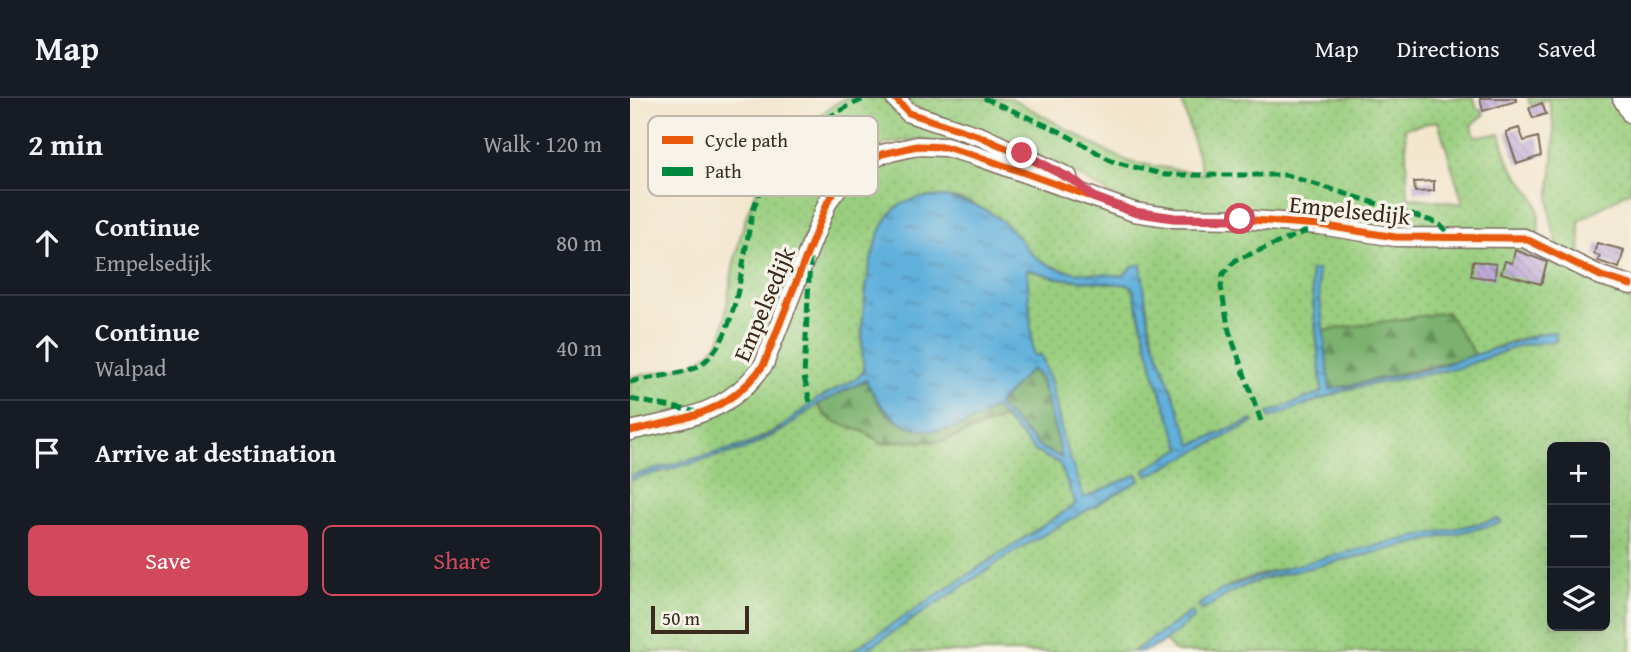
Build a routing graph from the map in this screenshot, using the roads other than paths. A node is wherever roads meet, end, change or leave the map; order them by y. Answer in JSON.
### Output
{"nodes":[{"id":1,"x":895,"y":98,"type":"edge"},
{"id":2,"x":1622,"y":98,"type":"edge"},
{"id":3,"x":1631,"y":114,"type":"edge"},
{"id":4,"x":878,"y":155,"type":"edge"},
{"id":5,"x":832,"y":196,"type":"edge"},
{"id":6,"x":1093,"y":197,"type":"junction"},
{"id":7,"x":1631,"y":285,"type":"edge"},
{"id":8,"x":630,"y":431,"type":"edge"}],
"edges":[{"from":1,"to":6,"type":"street"},
{"from":2,"to":3,"type":"street"},
{"from":4,"to":6,"type":"street","name":"Empelsedijk"},
{"from":5,"to":8,"type":"street","name":"Empelsedijk"},
{"from":6,"to":7,"type":"street","name":"Empelsedijk"}]}
